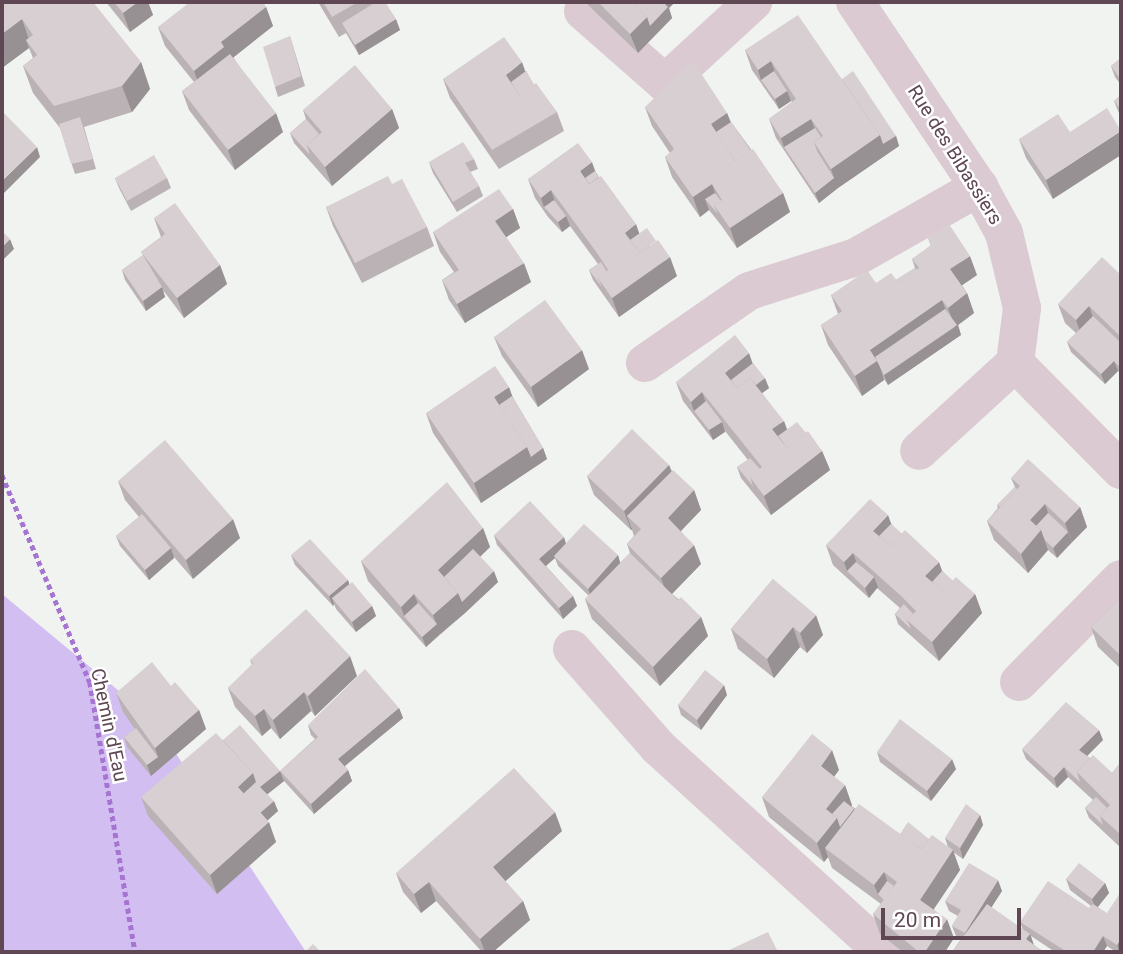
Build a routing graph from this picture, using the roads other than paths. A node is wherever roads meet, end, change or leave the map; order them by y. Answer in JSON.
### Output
{"nodes":[{"id":1,"x":753,"y":2,"type":"edge"},
{"id":2,"x":855,"y":2,"type":"edge"},
{"id":3,"x":583,"y":10,"type":"dead end"},
{"id":4,"x":979,"y":187,"type":"junction"},
{"id":5,"x":645,"y":363,"type":"dead end"},
{"id":6,"x":1015,"y":363,"type":"junction"},
{"id":7,"x":919,"y":451,"type":"dead end"},
{"id":8,"x":1121,"y":470,"type":"edge"},
{"id":9,"x":1121,"y":579,"type":"edge"},
{"id":10,"x":572,"y":649,"type":"dead end"},
{"id":11,"x":1019,"y":682,"type":"dead end"},
{"id":12,"x":883,"y":952,"type":"edge"}],
"edges":[{"from":1,"to":3,"type":"street"},
{"from":2,"to":4,"type":"street","name":"Rue des Bibassiers"},
{"from":4,"to":5,"type":"street"},
{"from":4,"to":6,"type":"street","name":"Rue des Bibassiers"},
{"from":6,"to":7,"type":"street"},
{"from":6,"to":8,"type":"street"},
{"from":9,"to":11,"type":"street"},
{"from":10,"to":12,"type":"street"}]}
